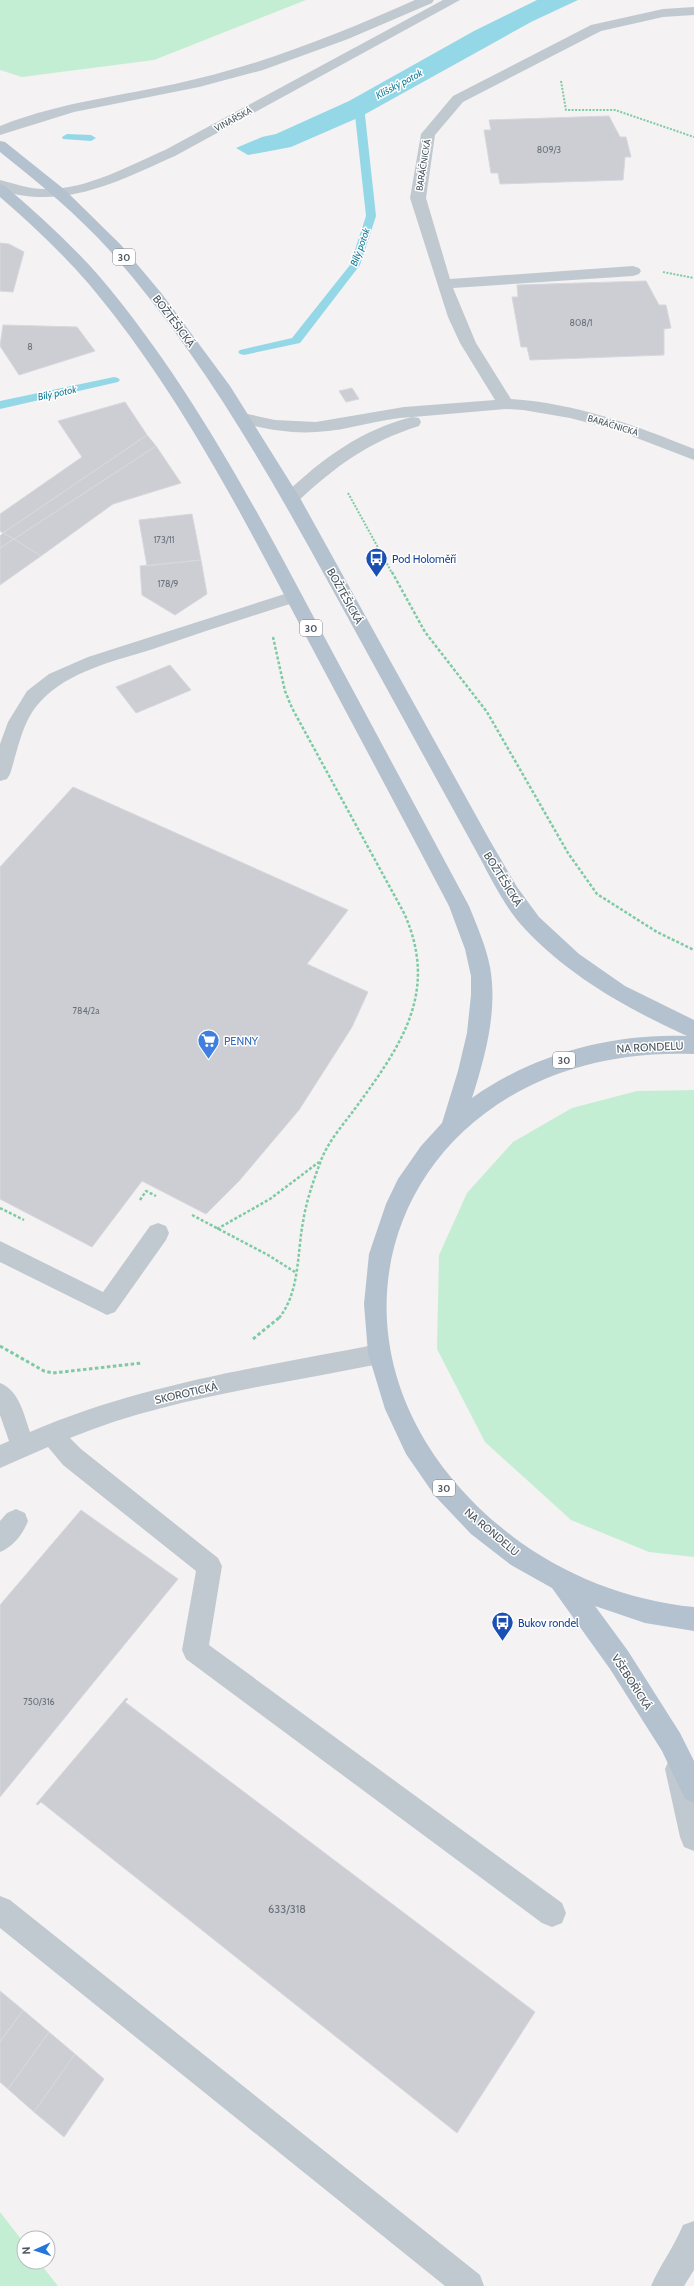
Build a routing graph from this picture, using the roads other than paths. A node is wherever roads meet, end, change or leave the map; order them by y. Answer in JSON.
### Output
{"nodes":[{"id":1,"x":427,"y":0,"type":"edge"},
{"id":2,"x":453,"y":0,"type":"edge"},
{"id":3,"x":694,"y":11,"type":"edge"},
{"id":4,"x":0,"y":131,"type":"edge"},
{"id":5,"x":0,"y":146,"type":"edge"},
{"id":6,"x":0,"y":185,"type":"edge"},
{"id":7,"x":0,"y":189,"type":"edge"},
{"id":8,"x":60,"y":193,"type":"junction"},
{"id":9,"x":632,"y":271,"type":"dead end"},
{"id":10,"x":444,"y":284,"type":"junction"},
{"id":11,"x":506,"y":404,"type":"junction"},
{"id":12,"x":446,"y":410,"type":"junction"},
{"id":13,"x":243,"y":418,"type":"junction"},
{"id":14,"x":694,"y":455,"type":"edge"},
{"id":15,"x":291,"y":498,"type":"junction"},
{"id":16,"x":294,"y":597,"type":"junction"},
{"id":17,"x":3,"y":756,"type":"edge"},
{"id":18,"x":0,"y":774,"type":"edge"},
{"id":19,"x":694,"y":1030,"type":"edge"},
{"id":20,"x":694,"y":1045,"type":"edge"},
{"id":21,"x":452,"y":1126,"type":"junction"},
{"id":22,"x":158,"y":1234,"type":"dead end"},
{"id":23,"x":0,"y":1251,"type":"edge"},
{"id":24,"x":379,"y":1354,"type":"junction"},
{"id":25,"x":0,"y":1394,"type":"edge"},
{"id":26,"x":52,"y":1435,"type":"junction"},
{"id":27,"x":23,"y":1447,"type":"junction"},
{"id":28,"x":0,"y":1458,"type":"edge"},
{"id":29,"x":16,"y":1522,"type":"dead end"},
{"id":30,"x":0,"y":1540,"type":"edge"},
{"id":31,"x":561,"y":1580,"type":"junction"},
{"id":32,"x":694,"y":1619,"type":"edge"},
{"id":33,"x":672,"y":1742,"type":"junction"},
{"id":34,"x":694,"y":1790,"type":"edge"},
{"id":35,"x":694,"y":1837,"type":"edge"},
{"id":36,"x":0,"y":1910,"type":"edge"},
{"id":37,"x":552,"y":1913,"type":"dead end"},
{"id":38,"x":694,"y":2236,"type":"edge"},
{"id":39,"x":469,"y":2286,"type":"edge"},
{"id":40,"x":666,"y":2286,"type":"edge"}],
"edges":[{"from":1,"to":4,"type":"street"},
{"from":2,"to":8,"type":"street","name":"VINAŘSKÁ"},
{"from":3,"to":10,"type":"street","name":"BARÁČNICKÁ"},
{"from":5,"to":8,"type":"main road","name":"BOŽTĚŠICKÁ","number":"30"},
{"from":6,"to":8,"type":"street","name":"VINAŘSKÁ"},
{"from":7,"to":16,"type":"main road","number":"30"},
{"from":8,"to":13,"type":"main road","name":"BOŽTĚŠICKÁ","number":"30"},
{"from":9,"to":10,"type":"street"},
{"from":10,"to":11,"type":"street","name":"BARÁČNICKÁ"},
{"from":11,"to":12,"type":"street","name":"BARÁČNICKÁ"},
{"from":11,"to":14,"type":"street","name":"BARÁČNICKÁ"},
{"from":12,"to":13,"type":"street","name":"BARÁČNICKÁ"},
{"from":12,"to":15,"type":"street","name":"BARÁČNICKÁ"},
{"from":13,"to":15,"type":"main road","name":"BOŽTĚŠICKÁ","number":"30"},
{"from":15,"to":19,"type":"main road","name":"BOŽTĚŠICKÁ","number":"30"},
{"from":16,"to":17,"type":"street"},
{"from":16,"to":21,"type":"main road","number":"30"},
{"from":17,"to":18,"type":"street"},
{"from":20,"to":21,"type":"main road","name":"NA RONDELU","number":"30"},
{"from":21,"to":24,"type":"main road","name":"NA RONDELU","number":"30"},
{"from":22,"to":23,"type":"street"},
{"from":24,"to":26,"type":"street","name":"SKOROTICKÁ"},
{"from":24,"to":31,"type":"main road","name":"NA RONDELU","number":"30"},
{"from":25,"to":27,"type":"street"},
{"from":26,"to":27,"type":"street","name":"SKOROTICKÁ"},
{"from":26,"to":37,"type":"street"},
{"from":27,"to":28,"type":"street","name":"SKOROTICKÁ"},
{"from":29,"to":30,"type":"street"},
{"from":31,"to":32,"type":"main road","name":"NA RONDELU","number":"30"},
{"from":31,"to":33,"type":"main road","name":"VŠEBOŘICKÁ","number":"30"},
{"from":33,"to":34,"type":"main road","name":"VŠEBOŘICKÁ","number":"30"},
{"from":33,"to":35,"type":"street"},
{"from":36,"to":39,"type":"street"},
{"from":38,"to":40,"type":"street"}]}
